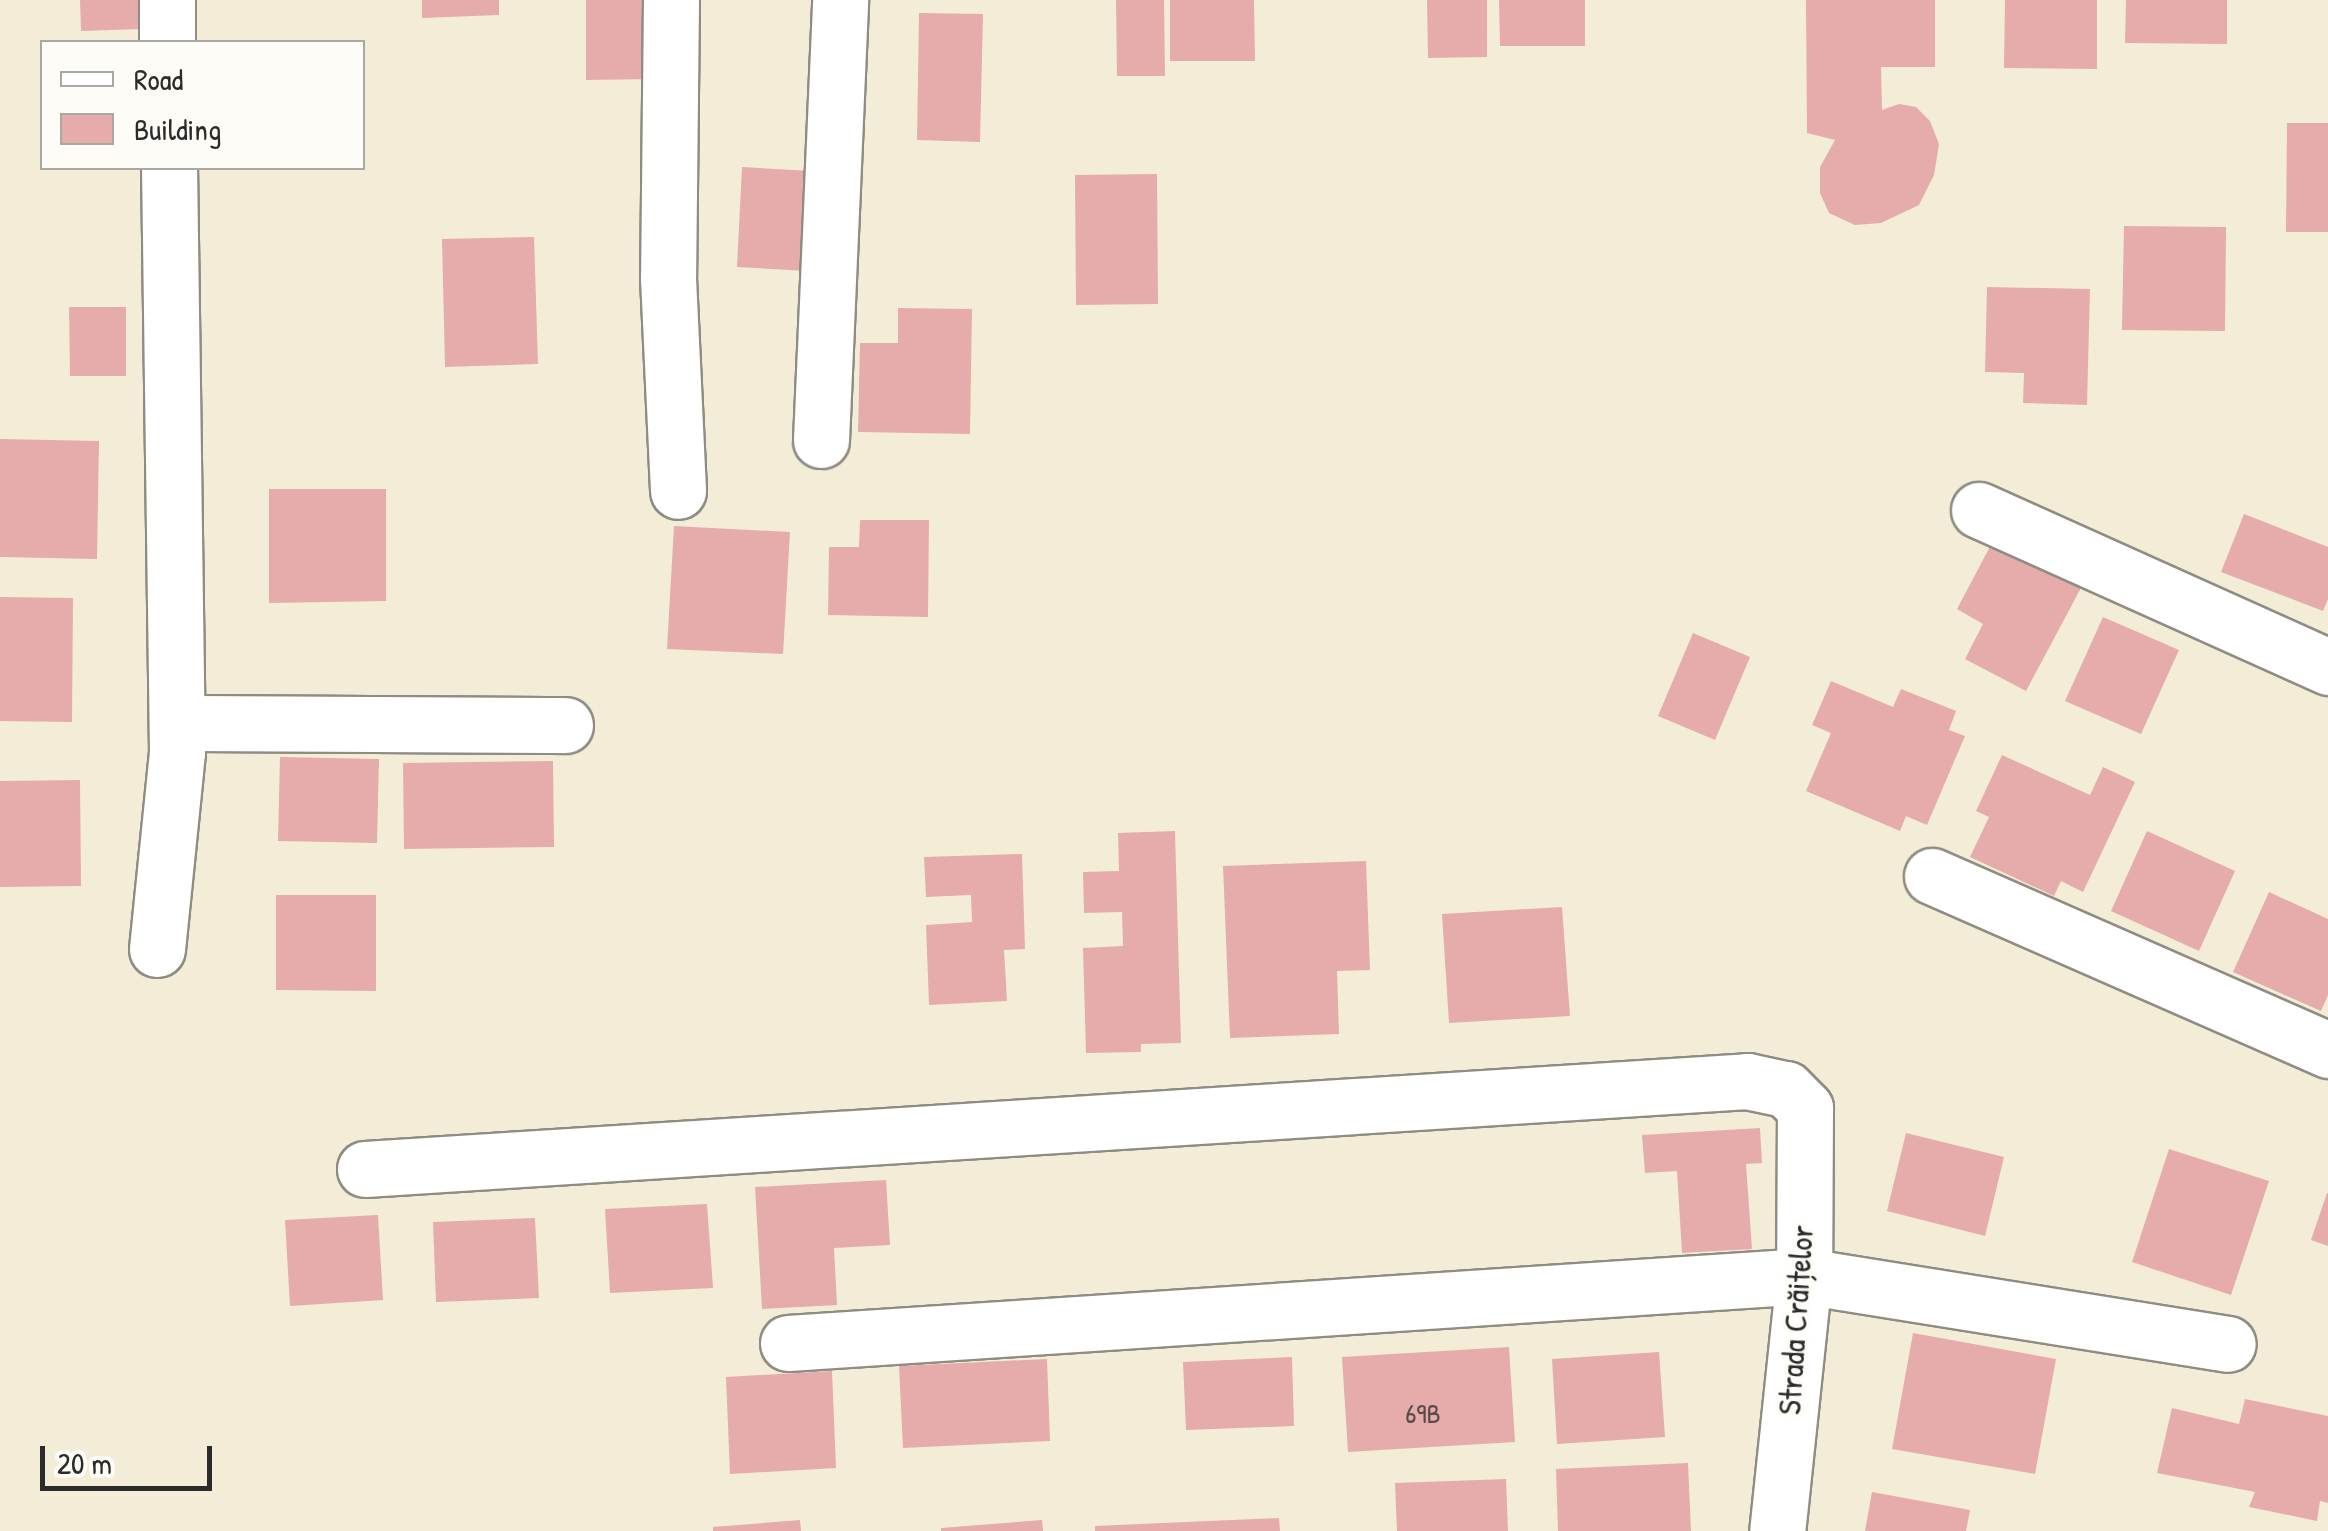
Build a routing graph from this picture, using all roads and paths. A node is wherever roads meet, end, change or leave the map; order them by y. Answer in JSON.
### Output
{"nodes":[{"id":1,"x":167,"y":0,"type":"edge"},
{"id":2,"x":671,"y":0,"type":"edge"},
{"id":3,"x":840,"y":0,"type":"edge"},
{"id":4,"x":167,"y":40,"type":"edge"},
{"id":5,"x":169,"y":170,"type":"edge"},
{"id":6,"x":821,"y":440,"type":"dead end"},
{"id":7,"x":678,"y":491,"type":"dead end"},
{"id":8,"x":1979,"y":510,"type":"dead end"},
{"id":9,"x":2328,"y":667,"type":"edge"},
{"id":10,"x":177,"y":723,"type":"junction"},
{"id":11,"x":565,"y":725,"type":"dead end"},
{"id":12,"x":1932,"y":876,"type":"dead end"},
{"id":13,"x":157,"y":949,"type":"dead end"},
{"id":14,"x":2328,"y":1050,"type":"edge"},
{"id":15,"x":364,"y":1169,"type":"dead end"},
{"id":16,"x":1804,"y":1276,"type":"junction"},
{"id":17,"x":788,"y":1343,"type":"dead end"},
{"id":18,"x":2228,"y":1344,"type":"dead end"},
{"id":19,"x":1777,"y":1531,"type":"edge"}],
"edges":[{"from":1,"to":4,"type":"street"},
{"from":2,"to":7,"type":"street"},
{"from":3,"to":6,"type":"street"},
{"from":5,"to":10,"type":"street"},
{"from":8,"to":9,"type":"street"},
{"from":10,"to":11,"type":"street"},
{"from":10,"to":13,"type":"street"},
{"from":12,"to":14,"type":"street"},
{"from":15,"to":16,"type":"street","name":"Strada Crăițelor"},
{"from":16,"to":17,"type":"street"},
{"from":16,"to":18,"type":"street"},
{"from":16,"to":19,"type":"street","name":"Strada Crăițelor"}]}
